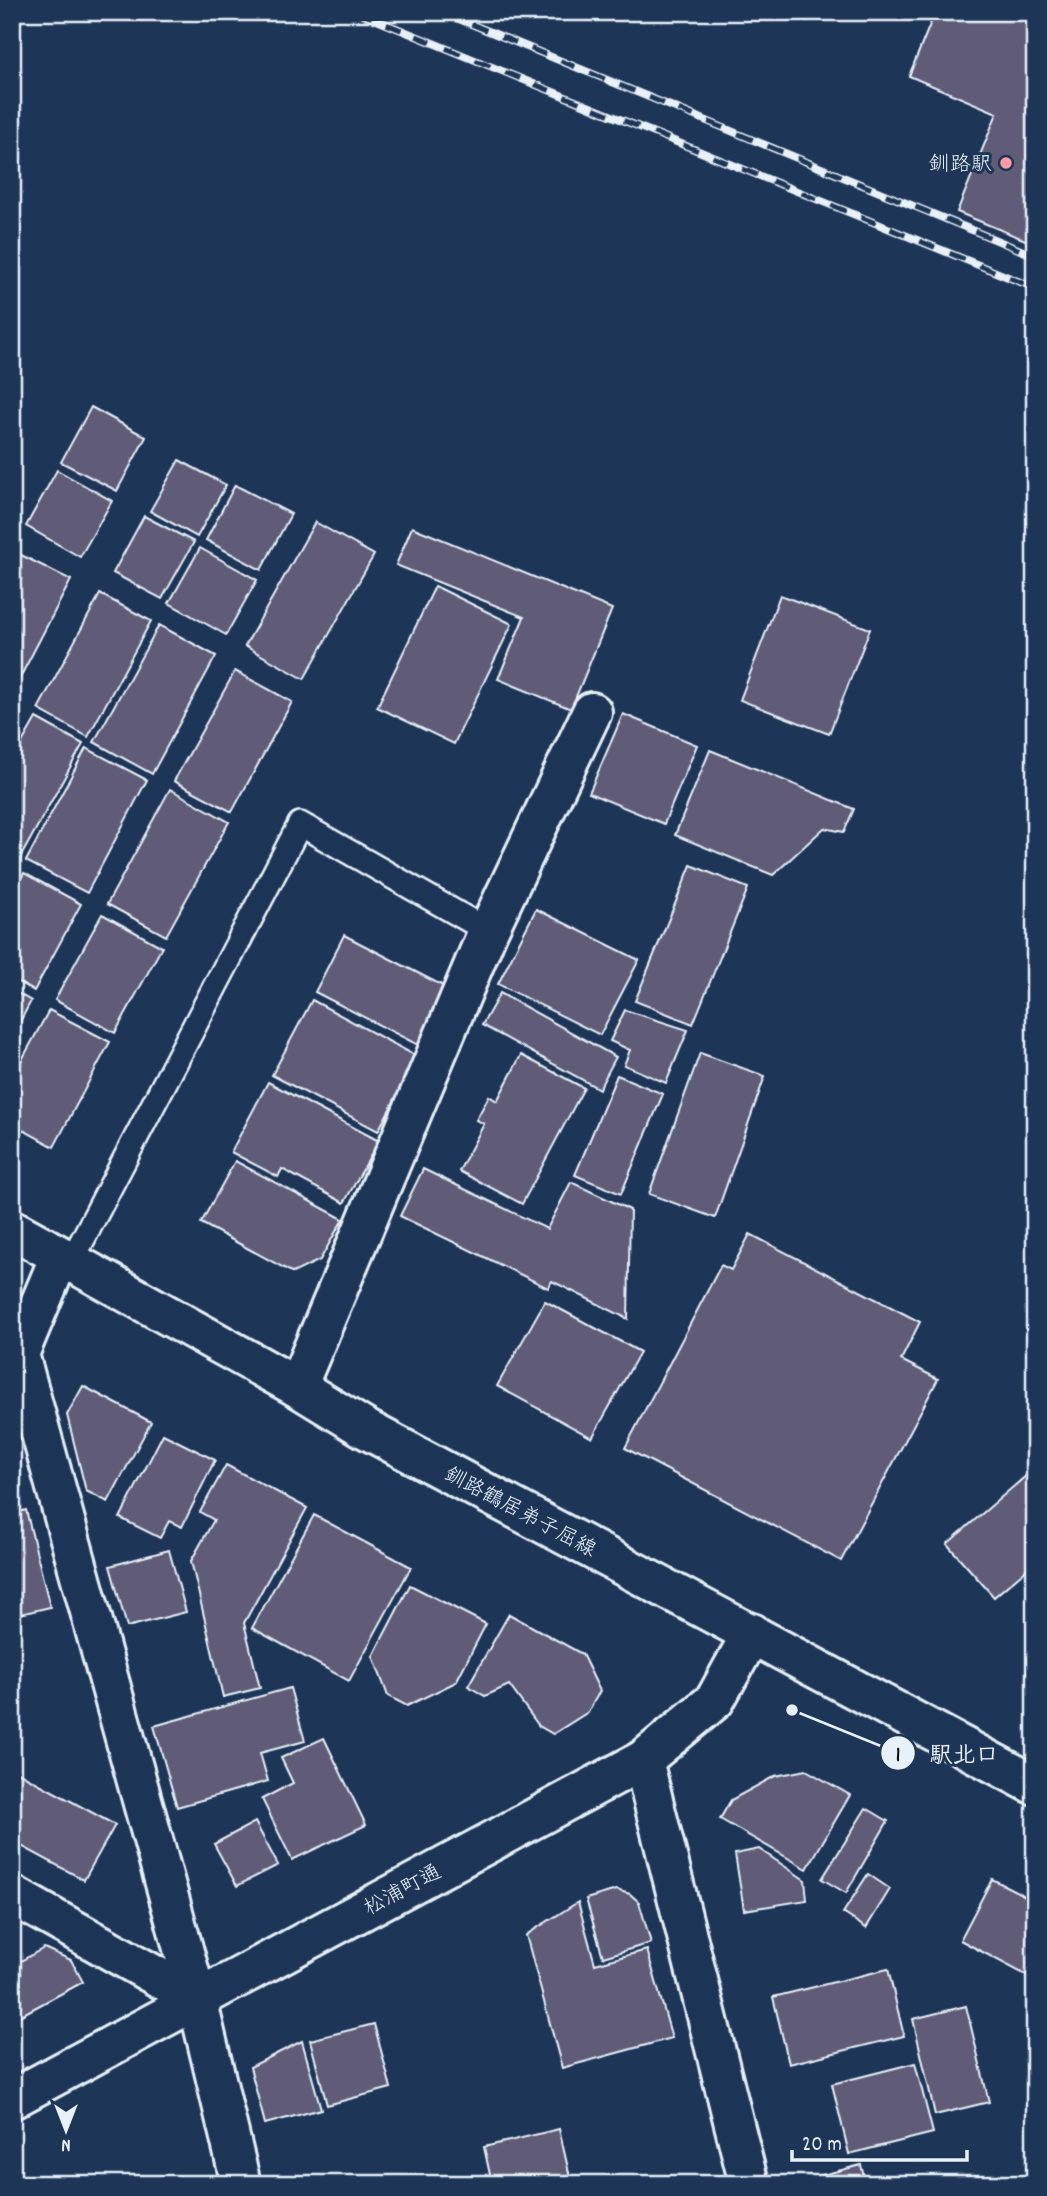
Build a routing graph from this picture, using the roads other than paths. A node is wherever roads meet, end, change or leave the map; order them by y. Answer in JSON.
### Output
{"nodes":[{"id":1,"x":592,"y":712,"type":"dead end"},
{"id":2,"x":488,"y":931,"type":"junction"},
{"id":3,"x":12,"y":1229,"type":"edge"},
{"id":4,"x":66,"y":1259,"type":"junction"},
{"id":5,"x":298,"y":1387,"type":"junction"},
{"id":6,"x":752,"y":1633,"type":"junction"},
{"id":7,"x":643,"y":1760,"type":"junction"},
{"id":8,"x":1035,"y":1785,"type":"edge"},
{"id":9,"x":12,"y":1895,"type":"edge"},
{"id":10,"x":197,"y":1999,"type":"junction"},
{"id":11,"x":12,"y":2099,"type":"edge"},
{"id":12,"x":241,"y":2184,"type":"edge"},
{"id":13,"x":749,"y":2184,"type":"edge"}],
"edges":[{"from":1,"to":2,"type":"street"},
{"from":2,"to":4,"type":"lane"},
{"from":2,"to":5,"type":"street"},
{"from":3,"to":4,"type":"street","name":"釧路鶴居弟子屈線"},
{"from":4,"to":5,"type":"street","name":"釧路鶴居弟子屈線"},
{"from":4,"to":10,"type":"street"},
{"from":5,"to":6,"type":"street","name":"釧路鶴居弟子屈線"},
{"from":6,"to":7,"type":"street","name":"松浦町通"},
{"from":6,"to":8,"type":"street","name":"釧路鶴居弟子屈線"},
{"from":7,"to":10,"type":"street","name":"松浦町通"},
{"from":7,"to":13,"type":"street"},
{"from":9,"to":10,"type":"street"},
{"from":10,"to":11,"type":"street","name":"松浦町通"},
{"from":10,"to":12,"type":"street"}]}
